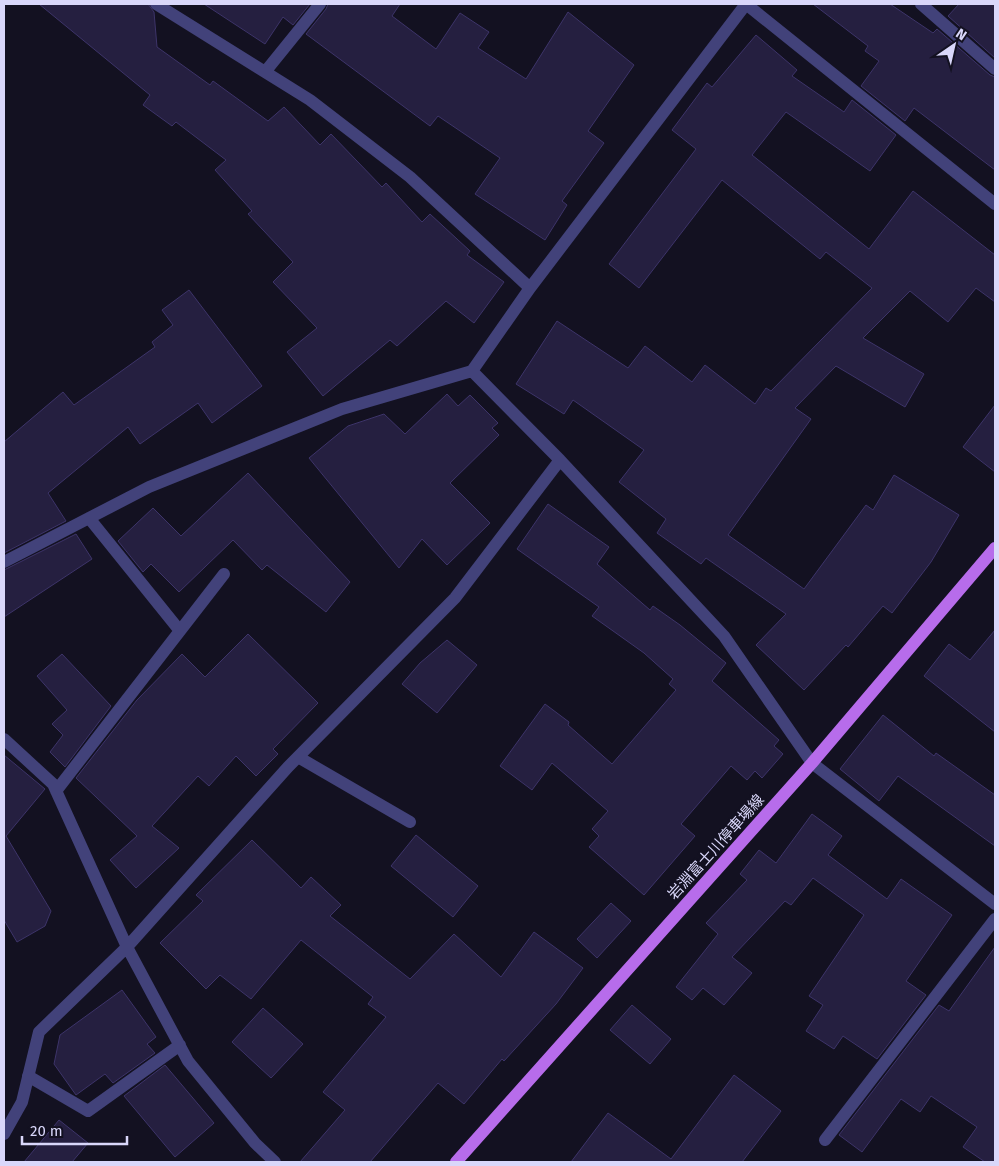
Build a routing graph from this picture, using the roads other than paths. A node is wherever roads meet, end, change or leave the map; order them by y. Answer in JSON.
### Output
{"nodes":[{"id":1,"x":156,"y":4,"type":"edge"},
{"id":2,"x":320,"y":4,"type":"edge"},
{"id":3,"x":746,"y":4,"type":"edge"},
{"id":4,"x":921,"y":4,"type":"edge"},
{"id":5,"x":995,"y":69,"type":"edge"},
{"id":6,"x":265,"y":72,"type":"junction"},
{"id":7,"x":995,"y":204,"type":"edge"},
{"id":8,"x":530,"y":288,"type":"junction"},
{"id":9,"x":472,"y":371,"type":"junction"},
{"id":10,"x":560,"y":460,"type":"junction"},
{"id":11,"x":89,"y":518,"type":"junction"},
{"id":12,"x":995,"y":548,"type":"edge"},
{"id":13,"x":4,"y":562,"type":"edge"},
{"id":14,"x":224,"y":574,"type":"dead end"},
{"id":15,"x":180,"y":630,"type":"junction"},
{"id":16,"x":4,"y":739,"type":"edge"},
{"id":17,"x":298,"y":757,"type":"junction"},
{"id":18,"x":812,"y":763,"type":"junction"},
{"id":19,"x":56,"y":791,"type":"junction"},
{"id":20,"x":410,"y":822,"type":"dead end"},
{"id":21,"x":995,"y":904,"type":"edge"},
{"id":22,"x":995,"y":919,"type":"edge"},
{"id":23,"x":127,"y":947,"type":"junction"},
{"id":24,"x":180,"y":1046,"type":"junction"},
{"id":25,"x":28,"y":1076,"type":"junction"},
{"id":26,"x":4,"y":1134,"type":"edge"},
{"id":27,"x":825,"y":1140,"type":"dead end"},
{"id":28,"x":275,"y":1162,"type":"edge"},
{"id":29,"x":456,"y":1162,"type":"edge"}],
"edges":[{"from":1,"to":6,"type":"street"},
{"from":2,"to":6,"type":"street"},
{"from":3,"to":7,"type":"street"},
{"from":3,"to":8,"type":"street"},
{"from":4,"to":5,"type":"street"},
{"from":6,"to":8,"type":"street"},
{"from":8,"to":9,"type":"street"},
{"from":9,"to":10,"type":"street"},
{"from":9,"to":11,"type":"street"},
{"from":10,"to":17,"type":"street"},
{"from":10,"to":18,"type":"street"},
{"from":11,"to":13,"type":"street"},
{"from":11,"to":15,"type":"street"},
{"from":12,"to":18,"type":"main road","name":"岩淵富士川停車場線"},
{"from":14,"to":15,"type":"street"},
{"from":15,"to":19,"type":"street"},
{"from":16,"to":19,"type":"street"},
{"from":17,"to":20,"type":"street"},
{"from":17,"to":23,"type":"street"},
{"from":18,"to":21,"type":"street"},
{"from":18,"to":29,"type":"main road","name":"岩淵富士川停車場線"},
{"from":19,"to":23,"type":"street"},
{"from":22,"to":27,"type":"street"},
{"from":23,"to":24,"type":"street"},
{"from":23,"to":25,"type":"street"},
{"from":24,"to":25,"type":"street"},
{"from":24,"to":28,"type":"street"},
{"from":25,"to":26,"type":"street"}]}
